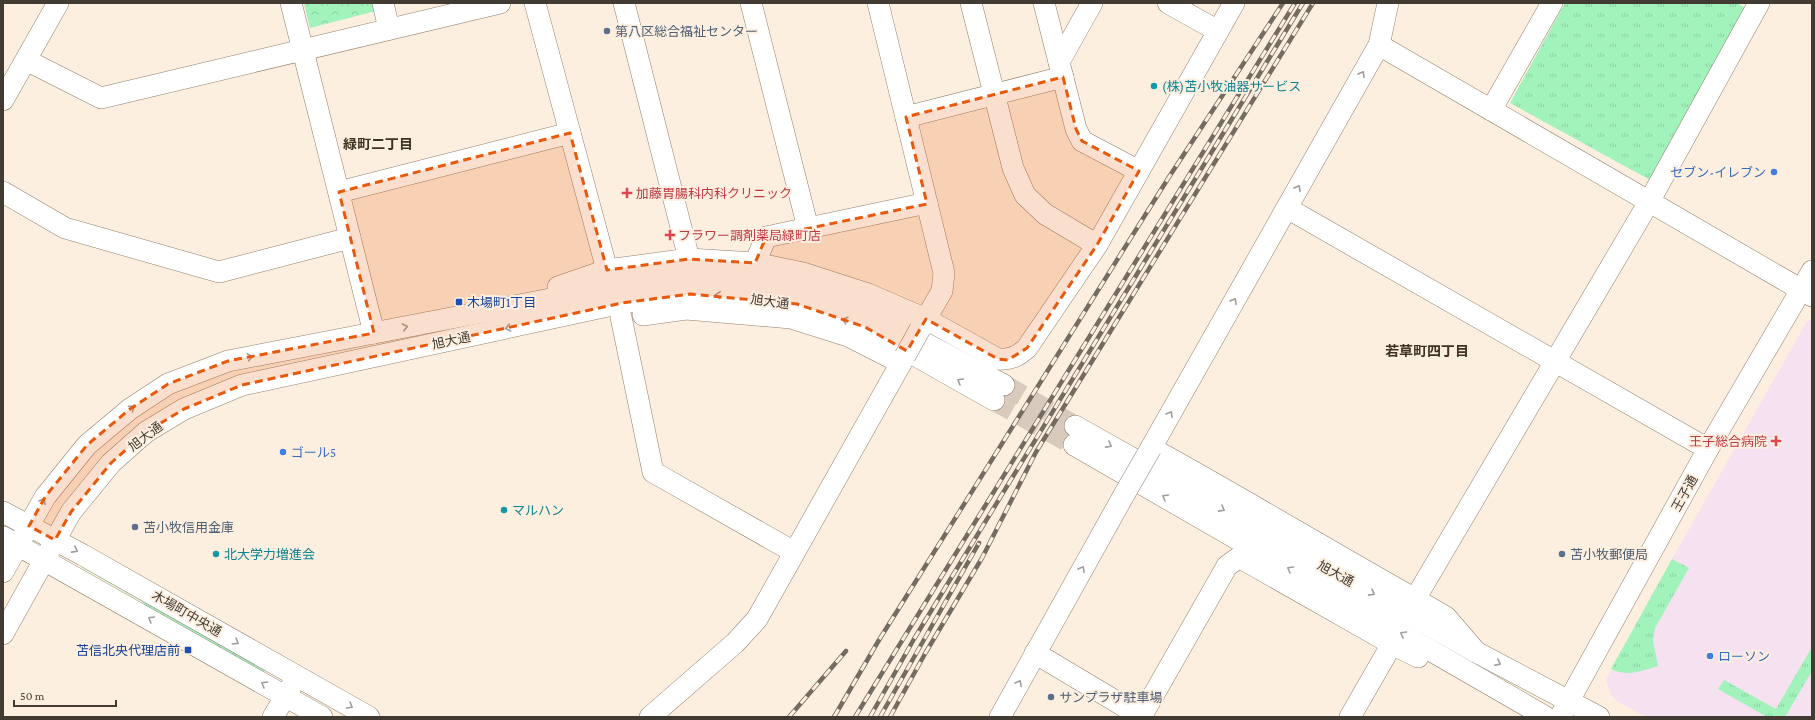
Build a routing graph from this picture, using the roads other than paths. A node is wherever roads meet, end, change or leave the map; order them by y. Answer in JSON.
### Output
{"nodes":[{"id":1,"x":58,"y":3,"type":"edge"},
{"id":2,"x":292,"y":3,"type":"edge"},
{"id":3,"x":382,"y":3,"type":"edge"},
{"id":4,"x":500,"y":3,"type":"edge"},
{"id":5,"x":535,"y":3,"type":"edge"},
{"id":6,"x":624,"y":3,"type":"edge"},
{"id":7,"x":751,"y":3,"type":"edge"},
{"id":8,"x":878,"y":3,"type":"edge"},
{"id":9,"x":971,"y":3,"type":"edge"},
{"id":10,"x":1044,"y":3,"type":"edge"},
{"id":11,"x":1092,"y":3,"type":"edge"},
{"id":12,"x":1168,"y":3,"type":"edge"},
{"id":13,"x":1234,"y":3,"type":"edge"},
{"id":14,"x":1388,"y":3,"type":"edge"},
{"id":15,"x":1552,"y":3,"type":"edge"},
{"id":16,"x":1759,"y":3,"type":"edge"},
{"id":17,"x":389,"y":29,"type":"junction"},
{"id":18,"x":1218,"y":31,"type":"junction"},
{"id":19,"x":1379,"y":45,"type":"junction"},
{"id":20,"x":303,"y":50,"type":"junction"},
{"id":21,"x":26,"y":60,"type":"junction"},
{"id":22,"x":1061,"y":70,"type":"junction"},
{"id":23,"x":994,"y":95,"type":"junction"},
{"id":24,"x":3,"y":100,"type":"edge"},
{"id":25,"x":1491,"y":110,"type":"junction"},
{"id":26,"x":906,"y":117,"type":"junction"},
{"id":27,"x":570,"y":133,"type":"junction"},
{"id":28,"x":1139,"y":171,"type":"junction"},
{"id":29,"x":3,"y":192,"type":"edge"},
{"id":30,"x":339,"y":192,"type":"junction"},
{"id":31,"x":1649,"y":202,"type":"junction"},
{"id":32,"x":926,"y":203,"type":"junction"},
{"id":33,"x":1286,"y":208,"type":"junction"},
{"id":34,"x":808,"y":228,"type":"junction"},
{"id":35,"x":350,"y":238,"type":"junction"},
{"id":36,"x":1097,"y":245,"type":"junction"},
{"id":37,"x":689,"y":259,"type":"junction"},
{"id":38,"x":755,"y":263,"type":"junction"},
{"id":39,"x":607,"y":270,"type":"junction"},
{"id":40,"x":1812,"y":271,"type":"edge"},
{"id":41,"x":1807,"y":293,"type":"edge"},
{"id":42,"x":534,"y":312,"type":"junction"},
{"id":43,"x":621,"y":317,"type":"junction"},
{"id":44,"x":923,"y":324,"type":"junction"},
{"id":45,"x":374,"y":333,"type":"junction"},
{"id":46,"x":903,"y":360,"type":"junction"},
{"id":47,"x":1555,"y":361,"type":"junction"},
{"id":48,"x":999,"y":393,"type":"tunnel mouth"},
{"id":49,"x":1151,"y":448,"type":"junction"},
{"id":50,"x":1708,"y":449,"type":"junction"},
{"id":51,"x":3,"y":512,"type":"edge"},
{"id":52,"x":29,"y":526,"type":"junction"},
{"id":53,"x":55,"y":540,"type":"junction"},
{"id":54,"x":11,"y":541,"type":"edge"},
{"id":55,"x":794,"y":552,"type":"junction"},
{"id":56,"x":44,"y":559,"type":"junction"},
{"id":57,"x":3,"y":572,"type":"edge"},
{"id":58,"x":1415,"y":599,"type":"junction"},
{"id":59,"x":3,"y":634,"type":"edge"},
{"id":60,"x":1392,"y":644,"type":"junction"},
{"id":61,"x":1476,"y":652,"type":"junction"},
{"id":62,"x":1035,"y":653,"type":"junction"},
{"id":63,"x":297,"y":676,"type":"junction"},
{"id":64,"x":1478,"y":677,"type":"junction"},
{"id":65,"x":285,"y":696,"type":"junction"},
{"id":66,"x":1564,"y":709,"type":"edge"},
{"id":67,"x":273,"y":717,"type":"edge"},
{"id":68,"x":322,"y":717,"type":"edge"},
{"id":69,"x":369,"y":717,"type":"edge"},
{"id":70,"x":650,"y":717,"type":"edge"},
{"id":71,"x":1000,"y":717,"type":"edge"},
{"id":72,"x":1141,"y":717,"type":"edge"},
{"id":73,"x":1350,"y":717,"type":"edge"},
{"id":74,"x":1546,"y":717,"type":"edge"},
{"id":75,"x":1599,"y":717,"type":"edge"}],
"edges":[{"from":1,"to":21,"type":"street"},
{"from":2,"to":20,"type":"street"},
{"from":3,"to":17,"type":"street"},
{"from":4,"to":17,"type":"street"},
{"from":5,"to":27,"type":"street"},
{"from":6,"to":37,"type":"street"},
{"from":7,"to":34,"type":"street"},
{"from":8,"to":26,"type":"street"},
{"from":9,"to":23,"type":"street"},
{"from":10,"to":22,"type":"street"},
{"from":11,"to":22,"type":"street"},
{"from":12,"to":18,"type":"street"},
{"from":13,"to":18,"type":"street"},
{"from":14,"to":19,"type":"street"},
{"from":15,"to":25,"type":"street"},
{"from":16,"to":31,"type":"street"},
{"from":17,"to":20,"type":"street"},
{"from":18,"to":28,"type":"street"},
{"from":19,"to":25,"type":"street"},
{"from":33,"to":19,"type":"street","one_way":true},
{"from":20,"to":21,"type":"street"},
{"from":20,"to":30,"type":"street"},
{"from":21,"to":24,"type":"street"},
{"from":22,"to":23,"type":"street"},
{"from":22,"to":28,"type":"street"},
{"from":23,"to":26,"type":"street"},
{"from":23,"to":36,"type":"street"},
{"from":25,"to":31,"type":"street"},
{"from":26,"to":32,"type":"street"},
{"from":27,"to":30,"type":"street"},
{"from":27,"to":39,"type":"street"},
{"from":28,"to":36,"type":"street"},
{"from":29,"to":35,"type":"street"},
{"from":30,"to":35,"type":"street"},
{"from":31,"to":41,"type":"street"},
{"from":31,"to":47,"type":"street"},
{"from":32,"to":34,"type":"street"},
{"from":32,"to":44,"type":"street"},
{"from":33,"to":47,"type":"street"},
{"from":49,"to":33,"type":"street","one_way":true},
{"from":34,"to":38,"type":"street"},
{"from":35,"to":45,"type":"street"},
{"from":36,"to":44,"type":"street"},
{"from":37,"to":38,"type":"street"},
{"from":37,"to":39,"type":"street"},
{"from":38,"to":44,"type":"street"},
{"from":39,"to":42,"type":"street"},
{"from":40,"to":41,"type":"street","name":"王子通"},
{"from":41,"to":50,"type":"street","name":"王子通"},
{"from":42,"to":43,"type":"street"},
{"from":45,"to":42,"type":"street","name":"旭大通","one_way":true},
{"from":42,"to":48,"type":"street","name":"旭大通"},
{"from":42,"to":53,"type":"street","name":"旭大通","one_way":true},
{"from":43,"to":46,"type":"street"},
{"from":43,"to":55,"type":"street"},
{"from":44,"to":46,"type":"street","bridge":true},
{"from":52,"to":45,"type":"street","name":"旭大通","one_way":true},
{"from":46,"to":55,"type":"street"},
{"from":47,"to":50,"type":"street"},
{"from":47,"to":58,"type":"street"},
{"from":49,"to":58,"type":"street"},
{"from":62,"to":49,"type":"street","one_way":true,"bridge":true},
{"from":50,"to":66,"type":"street","name":"王子通"},
{"from":51,"to":52,"type":"street","name":"木場町中央通"},
{"from":52,"to":53,"type":"street","name":"木場町中央通"},
{"from":52,"to":54,"type":"street","name":"旭大通"},
{"from":53,"to":56,"type":"street","name":"旭大通"},
{"from":53,"to":63,"type":"street","name":"木場町中央通","one_way":true},
{"from":54,"to":56,"type":"street","name":"木場町中央通"},
{"from":54,"to":57,"type":"street","name":"旭大通"},
{"from":55,"to":70,"type":"street"},
{"from":56,"to":59,"type":"street","name":"旭大通"},
{"from":65,"to":56,"type":"street","name":"木場町中央通","one_way":true},
{"from":58,"to":61,"type":"street"},
{"from":60,"to":64,"type":"street"},
{"from":60,"to":72,"type":"street"},
{"from":60,"to":73,"type":"street"},
{"from":64,"to":61,"type":"street","name":"旭大通","one_way":true},
{"from":61,"to":66,"type":"street","name":"旭大通","one_way":true},
{"from":71,"to":62,"type":"street","one_way":true},
{"from":62,"to":72,"type":"street"},
{"from":63,"to":65,"type":"street"},
{"from":63,"to":69,"type":"street","name":"木場町中央通","one_way":true},
{"from":64,"to":74,"type":"street","name":"旭大通"},
{"from":65,"to":67,"type":"street"},
{"from":65,"to":68,"type":"street","name":"木場町中央通"},
{"from":66,"to":75,"type":"street","name":"旭大通"}]}
